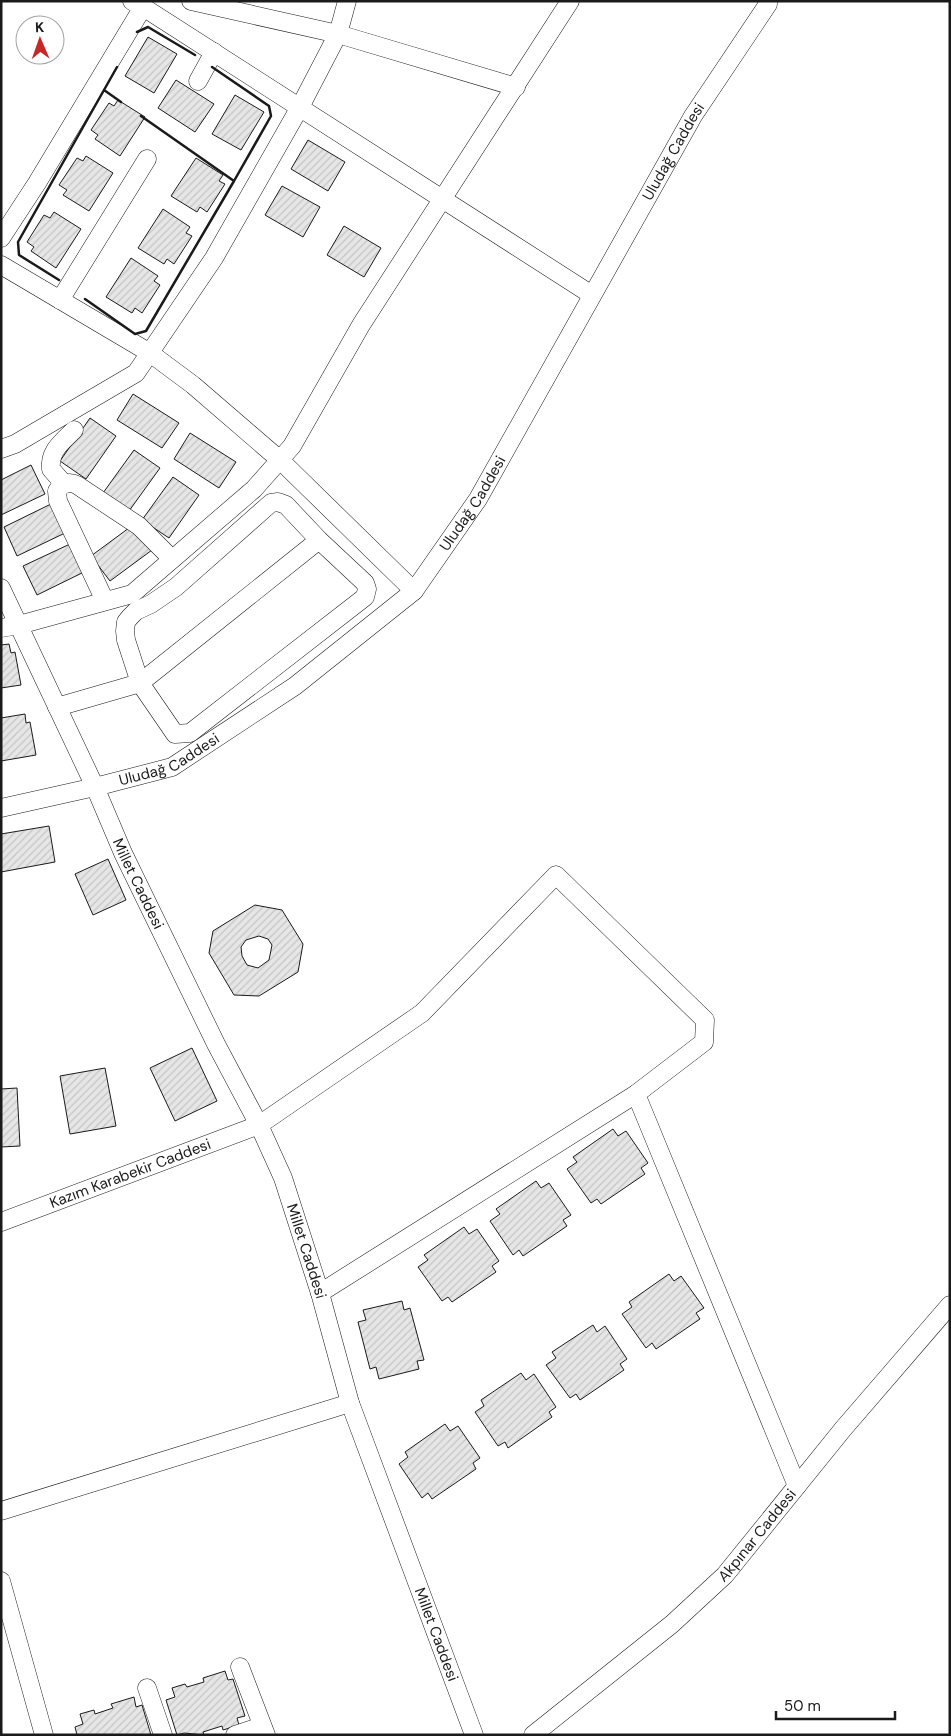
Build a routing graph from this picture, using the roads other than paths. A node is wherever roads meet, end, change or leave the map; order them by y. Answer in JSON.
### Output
{"nodes":[{"id":1,"x":191,"y":1,"type":"edge"},
{"id":2,"x":347,"y":1,"type":"edge"},
{"id":3,"x":570,"y":1,"type":"edge"},
{"id":4,"x":768,"y":3,"type":"edge"},
{"id":5,"x":138,"y":4,"type":"edge"},
{"id":6,"x":338,"y":34,"type":"junction"},
{"id":7,"x":214,"y":52,"type":"junction"},
{"id":8,"x":198,"y":81,"type":"dead end"},
{"id":9,"x":516,"y":87,"type":"junction"},
{"id":10,"x":300,"y":107,"type":"junction"},
{"id":11,"x":148,"y":159,"type":"dead end"},
{"id":12,"x":442,"y":198,"type":"junction"},
{"id":13,"x":1,"y":238,"type":"edge"},
{"id":14,"x":1,"y":266,"type":"edge"},
{"id":15,"x":592,"y":295,"type":"junction"},
{"id":16,"x":60,"y":300,"type":"junction"},
{"id":17,"x":150,"y":353,"type":"junction"},
{"id":18,"x":74,"y":430,"type":"dead end"},
{"id":19,"x":1,"y":449,"type":"edge"},
{"id":20,"x":280,"y":460,"type":"junction"},
{"id":21,"x":64,"y":484,"type":"junction"},
{"id":22,"x":319,"y":540,"type":"junction"},
{"id":23,"x":172,"y":559,"type":"junction"},
{"id":24,"x":1,"y":588,"type":"edge"},
{"id":25,"x":414,"y":591,"type":"junction"},
{"id":26,"x":105,"y":602,"type":"junction"},
{"id":27,"x":19,"y":625,"type":"junction"},
{"id":28,"x":1,"y":628,"type":"edge"},
{"id":29,"x":140,"y":683,"type":"junction"},
{"id":30,"x":57,"y":707,"type":"junction"},
{"id":31,"x":95,"y":787,"type":"junction"},
{"id":32,"x":1,"y":808,"type":"edge"},
{"id":33,"x":636,"y":1094,"type":"junction"},
{"id":34,"x":259,"y":1125,"type":"junction"},
{"id":35,"x":1,"y":1222,"type":"edge"},
{"id":36,"x":320,"y":1293,"type":"junction"},
{"id":37,"x":950,"y":1305,"type":"edge"},
{"id":38,"x":350,"y":1403,"type":"junction"},
{"id":39,"x":797,"y":1486,"type":"junction"},
{"id":40,"x":1,"y":1511,"type":"edge"},
{"id":41,"x":1,"y":1581,"type":"edge"},
{"id":42,"x":240,"y":1666,"type":"dead end"},
{"id":43,"x":147,"y":1688,"type":"dead end"},
{"id":44,"x":264,"y":1730,"type":"edge"},
{"id":45,"x":44,"y":1735,"type":"edge"},
{"id":46,"x":163,"y":1735,"type":"edge"},
{"id":47,"x":235,"y":1735,"type":"edge"},
{"id":48,"x":474,"y":1735,"type":"edge"},
{"id":49,"x":533,"y":1735,"type":"edge"}],
"edges":[{"from":1,"to":6,"type":"street"},
{"from":2,"to":6,"type":"street"},
{"from":3,"to":9,"type":"street"},
{"from":4,"to":15,"type":"street","name":"Uludağ Caddesi"},
{"from":5,"to":7,"type":"street"},
{"from":5,"to":13,"type":"street"},
{"from":6,"to":9,"type":"street"},
{"from":6,"to":10,"type":"street"},
{"from":7,"to":8,"type":"street"},
{"from":7,"to":10,"type":"street"},
{"from":9,"to":12,"type":"street"},
{"from":10,"to":12,"type":"street"},
{"from":10,"to":17,"type":"street"},
{"from":11,"to":16,"type":"street"},
{"from":12,"to":15,"type":"street"},
{"from":12,"to":20,"type":"street"},
{"from":14,"to":16,"type":"street"},
{"from":15,"to":25,"type":"street","name":"Uludağ Caddesi"},
{"from":16,"to":17,"type":"street"},
{"from":17,"to":19,"type":"street"},
{"from":17,"to":20,"type":"street"},
{"from":18,"to":21,"type":"street"},
{"from":20,"to":23,"type":"street"},
{"from":20,"to":25,"type":"street"},
{"from":21,"to":23,"type":"street"},
{"from":21,"to":26,"type":"street"},
{"from":22,"to":29,"type":"street"},
{"from":22,"to":29,"type":"street"},
{"from":22,"to":29,"type":"street"},
{"from":23,"to":26,"type":"street"},
{"from":24,"to":27,"type":"street","name":"Millet Caddesi"},
{"from":25,"to":31,"type":"street","name":"Uludağ Caddesi"},
{"from":26,"to":27,"type":"street"},
{"from":27,"to":28,"type":"street"},
{"from":27,"to":30,"type":"street","name":"Millet Caddesi"},
{"from":29,"to":30,"type":"street"},
{"from":30,"to":31,"type":"street","name":"Millet Caddesi"},
{"from":31,"to":32,"type":"street","name":"Uludağ Caddesi"},
{"from":31,"to":34,"type":"street","name":"Millet Caddesi"},
{"from":33,"to":34,"type":"street","name":"Kazım Karabekir Caddesi"},
{"from":33,"to":36,"type":"street"},
{"from":33,"to":39,"type":"street"},
{"from":34,"to":35,"type":"street","name":"Kazım Karabekir Caddesi"},
{"from":34,"to":36,"type":"street","name":"Millet Caddesi"},
{"from":36,"to":38,"type":"street","name":"Millet Caddesi"},
{"from":37,"to":39,"type":"street","name":"Akpınar Caddesi"},
{"from":38,"to":40,"type":"street"},
{"from":38,"to":48,"type":"street","name":"Millet Caddesi"},
{"from":39,"to":49,"type":"street","name":"Akpınar Caddesi"},
{"from":41,"to":45,"type":"street"},
{"from":42,"to":44,"type":"street"},
{"from":43,"to":46,"type":"street"},
{"from":44,"to":47,"type":"street"}]}
